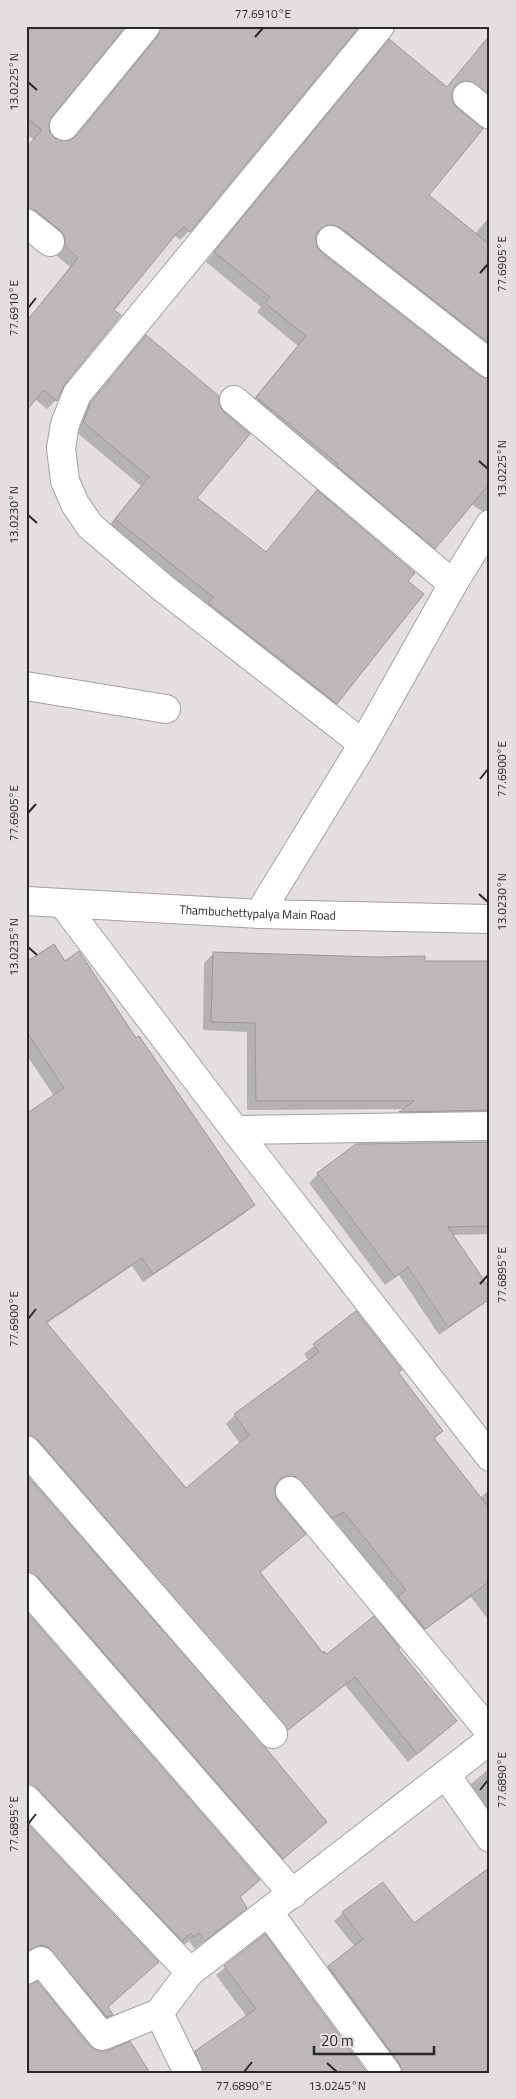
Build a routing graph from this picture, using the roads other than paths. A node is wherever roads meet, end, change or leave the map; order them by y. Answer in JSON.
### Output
{"nodes":[{"id":1,"x":146,"y":26,"type":"edge"},
{"id":2,"x":380,"y":26,"type":"edge"},
{"id":3,"x":467,"y":96,"type":"dead end"},
{"id":4,"x":490,"y":115,"type":"edge"},
{"id":5,"x":64,"y":126,"type":"dead end"},
{"id":6,"x":26,"y":223,"type":"edge"},
{"id":7,"x":331,"y":240,"type":"dead end"},
{"id":8,"x":50,"y":242,"type":"dead end"},
{"id":9,"x":490,"y":364,"type":"edge"},
{"id":10,"x":234,"y":400,"type":"dead end"},
{"id":11,"x":490,"y":524,"type":"edge"},
{"id":12,"x":453,"y":584,"type":"junction"},
{"id":13,"x":26,"y":686,"type":"edge"},
{"id":14,"x":166,"y":709,"type":"dead end"},
{"id":15,"x":363,"y":744,"type":"junction"},
{"id":16,"x":26,"y":901,"type":"edge"},
{"id":17,"x":64,"y":904,"type":"junction"},
{"id":18,"x":259,"y":914,"type":"junction"},
{"id":19,"x":490,"y":919,"type":"edge"},
{"id":20,"x":490,"y":1126,"type":"edge"},
{"id":21,"x":235,"y":1130,"type":"junction"},
{"id":22,"x":26,"y":1450,"type":"edge"},
{"id":23,"x":490,"y":1457,"type":"edge"},
{"id":24,"x":290,"y":1491,"type":"dead end"},
{"id":25,"x":26,"y":1587,"type":"edge"},
{"id":26,"x":490,"y":1732,"type":"edge"},
{"id":27,"x":273,"y":1734,"type":"dead end"},
{"id":28,"x":490,"y":1740,"type":"edge"},
{"id":29,"x":446,"y":1774,"type":"junction"},
{"id":30,"x":26,"y":1799,"type":"edge"},
{"id":31,"x":490,"y":1838,"type":"edge"},
{"id":32,"x":293,"y":1894,"type":"junction"},
{"id":33,"x":269,"y":1912,"type":"junction"},
{"id":34,"x":26,"y":1970,"type":"edge"},
{"id":35,"x":190,"y":1972,"type":"junction"},
{"id":36,"x":159,"y":2013,"type":"junction"},
{"id":37,"x":188,"y":2073,"type":"edge"},
{"id":38,"x":387,"y":2073,"type":"edge"}],
"edges":[{"from":1,"to":5,"type":"street"},
{"from":2,"to":15,"type":"street"},
{"from":3,"to":4,"type":"street"},
{"from":6,"to":8,"type":"street"},
{"from":7,"to":9,"type":"street"},
{"from":10,"to":12,"type":"street"},
{"from":11,"to":12,"type":"street"},
{"from":12,"to":15,"type":"street"},
{"from":13,"to":14,"type":"street"},
{"from":15,"to":18,"type":"street"},
{"from":16,"to":17,"type":"street","name":"Thambuchettypalya Main Road"},
{"from":17,"to":18,"type":"street","name":"Thambuchettypalya Main Road"},
{"from":17,"to":21,"type":"street"},
{"from":18,"to":19,"type":"street","name":"Thambuchettypalya Main Road"},
{"from":20,"to":21,"type":"street"},
{"from":21,"to":23,"type":"street"},
{"from":22,"to":27,"type":"street"},
{"from":24,"to":26,"type":"street"},
{"from":25,"to":32,"type":"street"},
{"from":28,"to":29,"type":"street"},
{"from":29,"to":31,"type":"street"},
{"from":29,"to":32,"type":"street"},
{"from":30,"to":35,"type":"street"},
{"from":32,"to":33,"type":"street"},
{"from":33,"to":35,"type":"street"},
{"from":33,"to":38,"type":"street"},
{"from":34,"to":36,"type":"street"},
{"from":35,"to":36,"type":"street"},
{"from":36,"to":37,"type":"street"}]}
